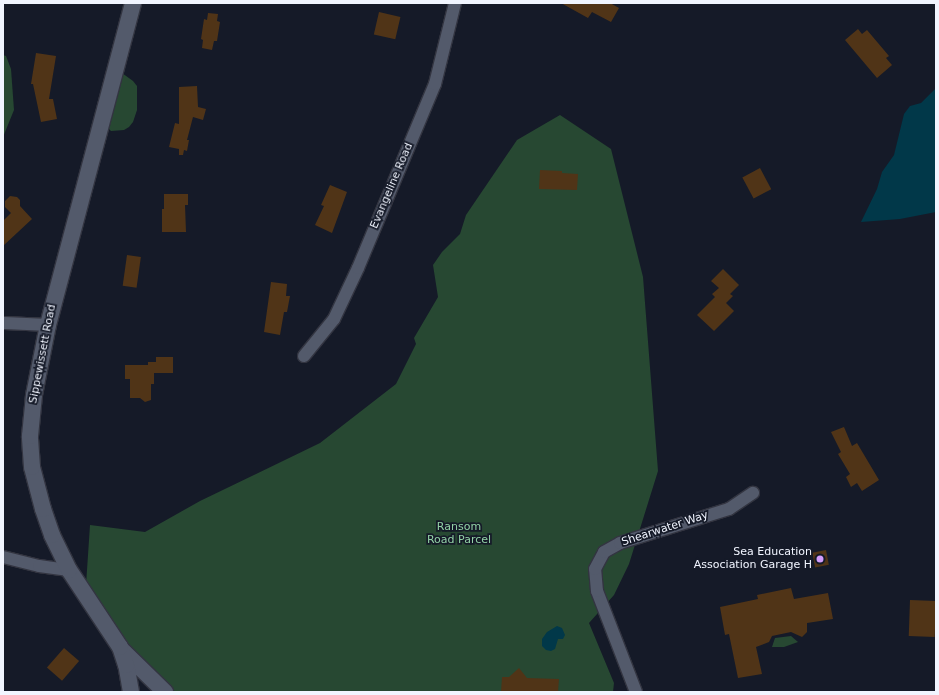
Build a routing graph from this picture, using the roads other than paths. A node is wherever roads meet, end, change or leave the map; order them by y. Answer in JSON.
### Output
{"nodes":[{"id":1,"x":133,"y":3,"type":"edge"},
{"id":2,"x":455,"y":3,"type":"edge"},
{"id":3,"x":3,"y":324,"type":"edge"},
{"id":4,"x":48,"y":325,"type":"junction"},
{"id":5,"x":304,"y":356,"type":"dead end"},
{"id":6,"x":753,"y":493,"type":"dead end"},
{"id":7,"x":3,"y":557,"type":"edge"},
{"id":8,"x":69,"y":570,"type":"junction"},
{"id":9,"x":120,"y":647,"type":"junction"},
{"id":10,"x":131,"y":692,"type":"edge"},
{"id":11,"x":165,"y":692,"type":"edge"},
{"id":12,"x":636,"y":692,"type":"edge"}],
"edges":[{"from":1,"to":4,"type":"main road","name":"Sippewissett Road"},
{"from":2,"to":5,"type":"street","name":"Evangeline Road"},
{"from":3,"to":4,"type":"street"},
{"from":4,"to":8,"type":"main road","name":"Sippewissett Road"},
{"from":6,"to":12,"type":"street","name":"Shearwater Way"},
{"from":7,"to":8,"type":"street"},
{"from":8,"to":9,"type":"main road","name":"Sippewissett Road"},
{"from":9,"to":10,"type":"main road","name":"Sippewissett Road"},
{"from":9,"to":11,"type":"main road"}]}
